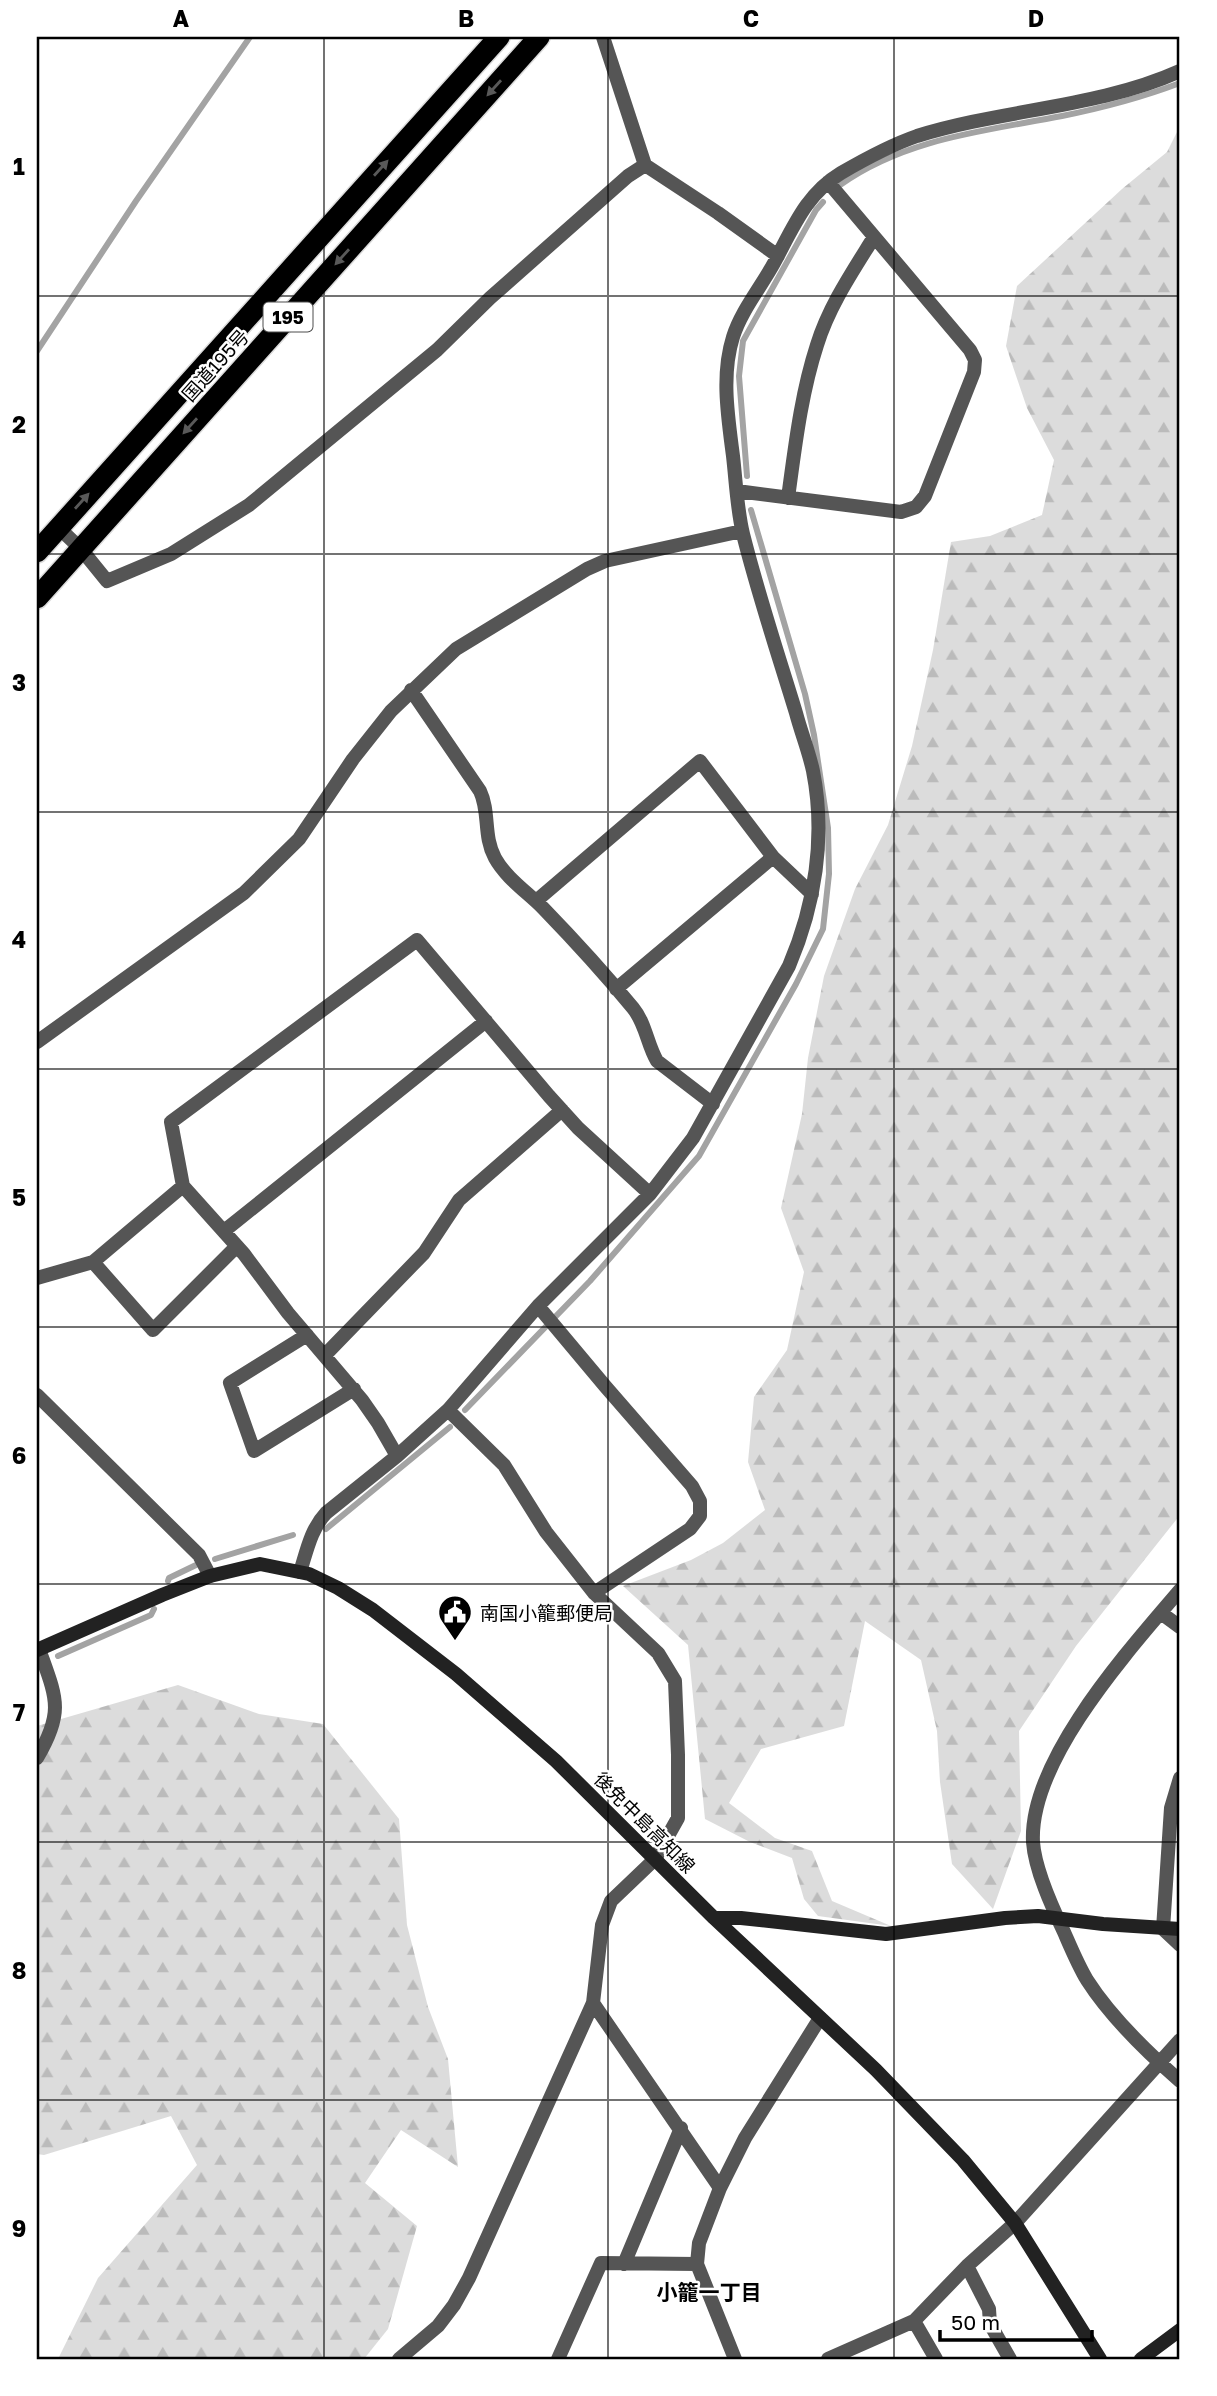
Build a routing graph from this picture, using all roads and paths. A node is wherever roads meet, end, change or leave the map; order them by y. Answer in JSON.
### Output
{"nodes":[{"id":1,"x":499,"y":37,"type":"edge"},
{"id":2,"x":540,"y":37,"type":"edge"},
{"id":3,"x":603,"y":37,"type":"edge"},
{"id":4,"x":1180,"y":71,"type":"edge"},
{"id":5,"x":645,"y":165,"type":"junction"},
{"id":6,"x":828,"y":182,"type":"junction"},
{"id":7,"x":874,"y":237,"type":"junction"},
{"id":8,"x":778,"y":256,"type":"junction"},
{"id":9,"x":737,"y":491,"type":"junction"},
{"id":10,"x":788,"y":498,"type":"junction"},
{"id":11,"x":59,"y":527,"type":"junction"},
{"id":12,"x":742,"y":531,"type":"junction"},
{"id":13,"x":81,"y":549,"type":"junction"},
{"id":14,"x":37,"y":552,"type":"edge"},
{"id":15,"x":37,"y":598,"type":"edge"},
{"id":16,"x":411,"y":691,"type":"junction"},
{"id":17,"x":773,"y":857,"type":"junction"},
{"id":18,"x":812,"y":894,"type":"junction"},
{"id":19,"x":536,"y":901,"type":"junction"},
{"id":20,"x":616,"y":989,"type":"junction"},
{"id":21,"x":486,"y":1021,"type":"junction"},
{"id":22,"x":37,"y":1042,"type":"edge"},
{"id":23,"x":713,"y":1104,"type":"junction"},
{"id":24,"x":562,"y":1110,"type":"junction"},
{"id":25,"x":183,"y":1186,"type":"junction"},
{"id":26,"x":650,"y":1194,"type":"junction"},
{"id":27,"x":224,"y":1231,"type":"junction"},
{"id":28,"x":237,"y":1246,"type":"junction"},
{"id":29,"x":93,"y":1262,"type":"junction"},
{"id":30,"x":37,"y":1278,"type":"edge"},
{"id":31,"x":542,"y":1310,"type":"junction"},
{"id":32,"x":307,"y":1335,"type":"junction"},
{"id":33,"x":325,"y":1355,"type":"junction"},
{"id":34,"x":354,"y":1389,"type":"junction"},
{"id":35,"x":37,"y":1395,"type":"edge"},
{"id":36,"x":449,"y":1410,"type":"junction"},
{"id":37,"x":397,"y":1456,"type":"junction"},
{"id":38,"x":300,"y":1572,"type":"junction"},
{"id":39,"x":210,"y":1576,"type":"junction"},
{"id":40,"x":1180,"y":1590,"type":"edge"},
{"id":41,"x":594,"y":1593,"type":"junction"},
{"id":42,"x":1161,"y":1612,"type":"junction"},
{"id":43,"x":1180,"y":1627,"type":"edge"},
{"id":44,"x":38,"y":1649,"type":"edge"},
{"id":45,"x":37,"y":1758,"type":"edge"},
{"id":46,"x":1180,"y":1778,"type":"edge"},
{"id":47,"x":654,"y":1859,"type":"junction"},
{"id":48,"x":1057,"y":1917,"type":"junction"},
{"id":49,"x":714,"y":1918,"type":"junction"},
{"id":50,"x":1163,"y":1929,"type":"junction"},
{"id":51,"x":1180,"y":1929,"type":"edge"},
{"id":52,"x":1180,"y":1945,"type":"edge"},
{"id":53,"x":593,"y":2003,"type":"junction"},
{"id":54,"x":820,"y":2018,"type":"junction"},
{"id":55,"x":1180,"y":2040,"type":"edge"},
{"id":56,"x":1159,"y":2063,"type":"junction"},
{"id":57,"x":1180,"y":2081,"type":"edge"},
{"id":58,"x":681,"y":2128,"type":"junction"},
{"id":59,"x":720,"y":2188,"type":"junction"},
{"id":60,"x":1015,"y":2223,"type":"junction"},
{"id":61,"x":624,"y":2264,"type":"junction"},
{"id":62,"x":697,"y":2264,"type":"junction"},
{"id":63,"x":967,"y":2266,"type":"junction"},
{"id":64,"x":914,"y":2321,"type":"junction"},
{"id":65,"x":1180,"y":2330,"type":"edge"},
{"id":66,"x":399,"y":2359,"type":"edge"},
{"id":67,"x":558,"y":2359,"type":"edge"},
{"id":68,"x":735,"y":2359,"type":"edge"},
{"id":69,"x":828,"y":2359,"type":"edge"},
{"id":70,"x":936,"y":2359,"type":"edge"},
{"id":71,"x":1010,"y":2359,"type":"edge"},
{"id":72,"x":1100,"y":2359,"type":"edge"},
{"id":73,"x":1140,"y":2359,"type":"edge"}],
"edges":[{"from":11,"to":1,"type":"highway","name":"国道195号","number":"195","one_way":true},
{"from":2,"to":13,"type":"highway","name":"国道195号","number":"195","one_way":true},
{"from":3,"to":5,"type":"street"},
{"from":4,"to":6,"type":"street"},
{"from":5,"to":8,"type":"street"},
{"from":5,"to":13,"type":"street"},
{"from":6,"to":7,"type":"street"},
{"from":6,"to":8,"type":"street"},
{"from":7,"to":10,"type":"street"},
{"from":7,"to":10,"type":"street"},
{"from":8,"to":9,"type":"street"},
{"from":9,"to":10,"type":"street"},
{"from":9,"to":12,"type":"street"},
{"from":11,"to":13,"type":"street"},
{"from":11,"to":14,"type":"highway","name":"国道195号","number":"195"},
{"from":12,"to":16,"type":"street"},
{"from":12,"to":18,"type":"street"},
{"from":13,"to":15,"type":"highway","name":"国道195号","number":"195"},
{"from":16,"to":19,"type":"street"},
{"from":16,"to":22,"type":"street"},
{"from":17,"to":18,"type":"street"},
{"from":17,"to":19,"type":"street"},
{"from":17,"to":20,"type":"street"},
{"from":18,"to":23,"type":"street"},
{"from":19,"to":20,"type":"street"},
{"from":20,"to":23,"type":"street"},
{"from":21,"to":24,"type":"street"},
{"from":21,"to":25,"type":"street"},
{"from":21,"to":27,"type":"street"},
{"from":23,"to":26,"type":"street"},
{"from":24,"to":26,"type":"street"},
{"from":24,"to":33,"type":"street"},
{"from":25,"to":27,"type":"street"},
{"from":25,"to":29,"type":"street"},
{"from":26,"to":31,"type":"street"},
{"from":27,"to":28,"type":"street"},
{"from":28,"to":29,"type":"street"},
{"from":28,"to":32,"type":"street"},
{"from":29,"to":30,"type":"street"},
{"from":31,"to":36,"type":"street"},
{"from":31,"to":41,"type":"street"},
{"from":32,"to":33,"type":"street"},
{"from":32,"to":34,"type":"street"},
{"from":33,"to":34,"type":"street"},
{"from":34,"to":37,"type":"street"},
{"from":35,"to":39,"type":"street"},
{"from":36,"to":37,"type":"street"},
{"from":36,"to":41,"type":"street"},
{"from":37,"to":38,"type":"street"},
{"from":38,"to":39,"type":"main road","name":"後免中島高知線"},
{"from":38,"to":47,"type":"main road","name":"後免中島高知線"},
{"from":39,"to":44,"type":"main road","name":"後免中島高知線"},
{"from":40,"to":42,"type":"street"},
{"from":41,"to":47,"type":"street"},
{"from":42,"to":43,"type":"street"},
{"from":42,"to":48,"type":"street"},
{"from":44,"to":45,"type":"street"},
{"from":46,"to":50,"type":"street"},
{"from":47,"to":49,"type":"main road","name":"後免中島高知線"},
{"from":47,"to":53,"type":"street"},
{"from":48,"to":49,"type":"main road"},
{"from":48,"to":50,"type":"main road"},
{"from":48,"to":56,"type":"street"},
{"from":49,"to":54,"type":"main road","name":"後免中島高知線"},
{"from":50,"to":51,"type":"main road"},
{"from":50,"to":52,"type":"street"},
{"from":53,"to":58,"type":"street"},
{"from":53,"to":66,"type":"street"},
{"from":54,"to":59,"type":"street"},
{"from":54,"to":60,"type":"main road","name":"後免中島高知線"},
{"from":55,"to":56,"type":"street"},
{"from":56,"to":57,"type":"street"},
{"from":56,"to":60,"type":"street"},
{"from":58,"to":59,"type":"street"},
{"from":58,"to":61,"type":"street"},
{"from":59,"to":62,"type":"street"},
{"from":60,"to":63,"type":"street"},
{"from":60,"to":72,"type":"main road","name":"後免中島高知線"},
{"from":61,"to":62,"type":"street"},
{"from":61,"to":67,"type":"street"},
{"from":62,"to":68,"type":"street"},
{"from":63,"to":64,"type":"street"},
{"from":63,"to":71,"type":"street"},
{"from":64,"to":69,"type":"street"},
{"from":64,"to":70,"type":"street"},
{"from":65,"to":73,"type":"main road"}]}
